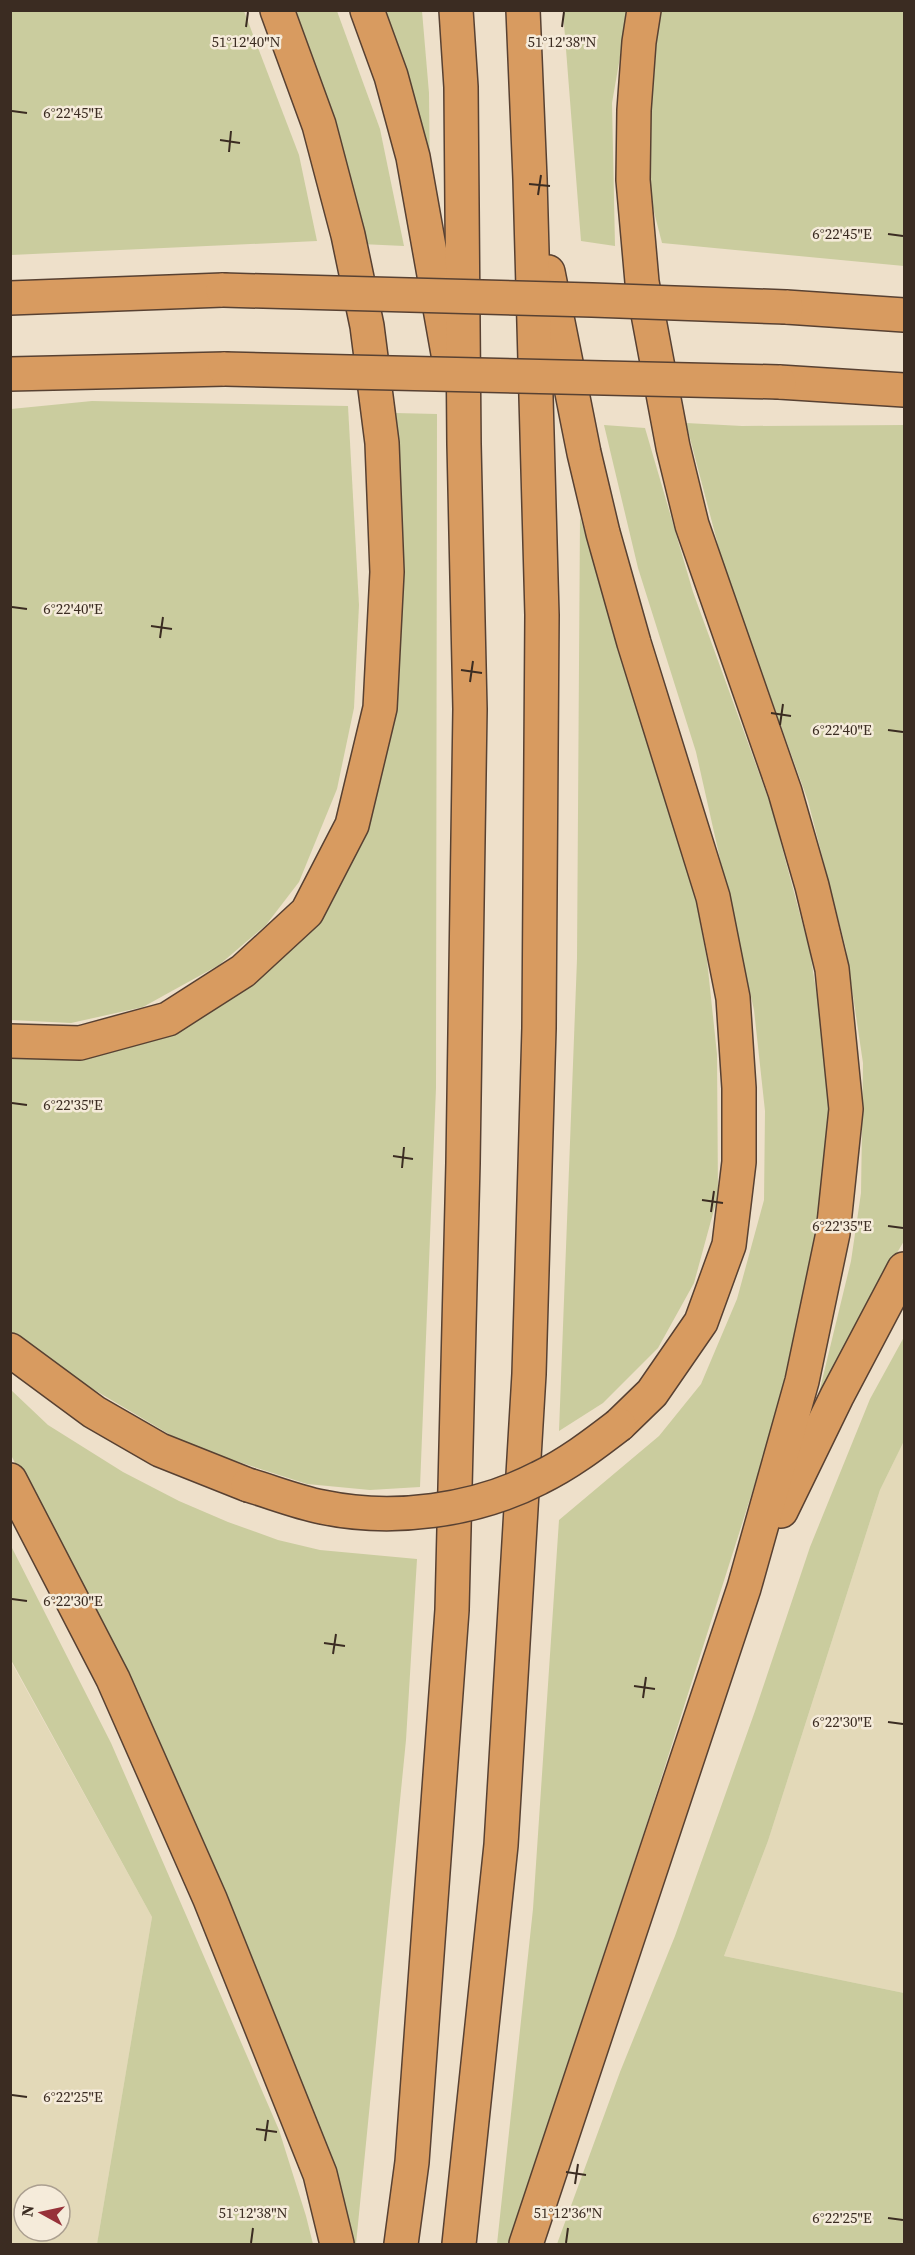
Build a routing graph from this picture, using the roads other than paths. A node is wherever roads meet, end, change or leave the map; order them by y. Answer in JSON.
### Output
{"nodes":[{"id":1,"x":277,"y":10,"type":"edge"},
{"id":2,"x":368,"y":10,"type":"edge"},
{"id":3,"x":456,"y":10,"type":"edge"},
{"id":4,"x":523,"y":10,"type":"edge"},
{"id":5,"x":644,"y":10,"type":"edge"},
{"id":6,"x":530,"y":179,"type":"junction"},
{"id":7,"x":10,"y":298,"type":"edge"},
{"id":8,"x":897,"y":311,"type":"edge"},
{"id":9,"x":10,"y":374,"type":"edge"},
{"id":10,"x":904,"y":390,"type":"edge"},
{"id":11,"x":465,"y":444,"type":"junction"},
{"id":12,"x":10,"y":1041,"type":"edge"},
{"id":13,"x":904,"y":1269,"type":"edge"},
{"id":14,"x":10,"y":1350,"type":"edge"},
{"id":15,"x":10,"y":1480,"type":"edge"},
{"id":16,"x":744,"y":1588,"type":"junction"},
{"id":17,"x":337,"y":2244,"type":"edge"},
{"id":18,"x":401,"y":2244,"type":"edge"},
{"id":19,"x":459,"y":2244,"type":"edge"},
{"id":20,"x":526,"y":2244,"type":"edge"}],
"edges":[{"from":1,"to":12,"type":"highway"},
{"from":2,"to":11,"type":"highway"},
{"from":3,"to":11,"type":"highway"},
{"from":4,"to":6,"type":"highway"},
{"from":5,"to":16,"type":"highway"},
{"from":6,"to":14,"type":"highway","bridge":true},
{"from":6,"to":19,"type":"highway"},
{"from":7,"to":8,"type":"highway","bridge":true},
{"from":9,"to":10,"type":"highway","bridge":true},
{"from":11,"to":18,"type":"highway"},
{"from":13,"to":16,"type":"highway"},
{"from":15,"to":17,"type":"highway"},
{"from":16,"to":20,"type":"highway"}]}
